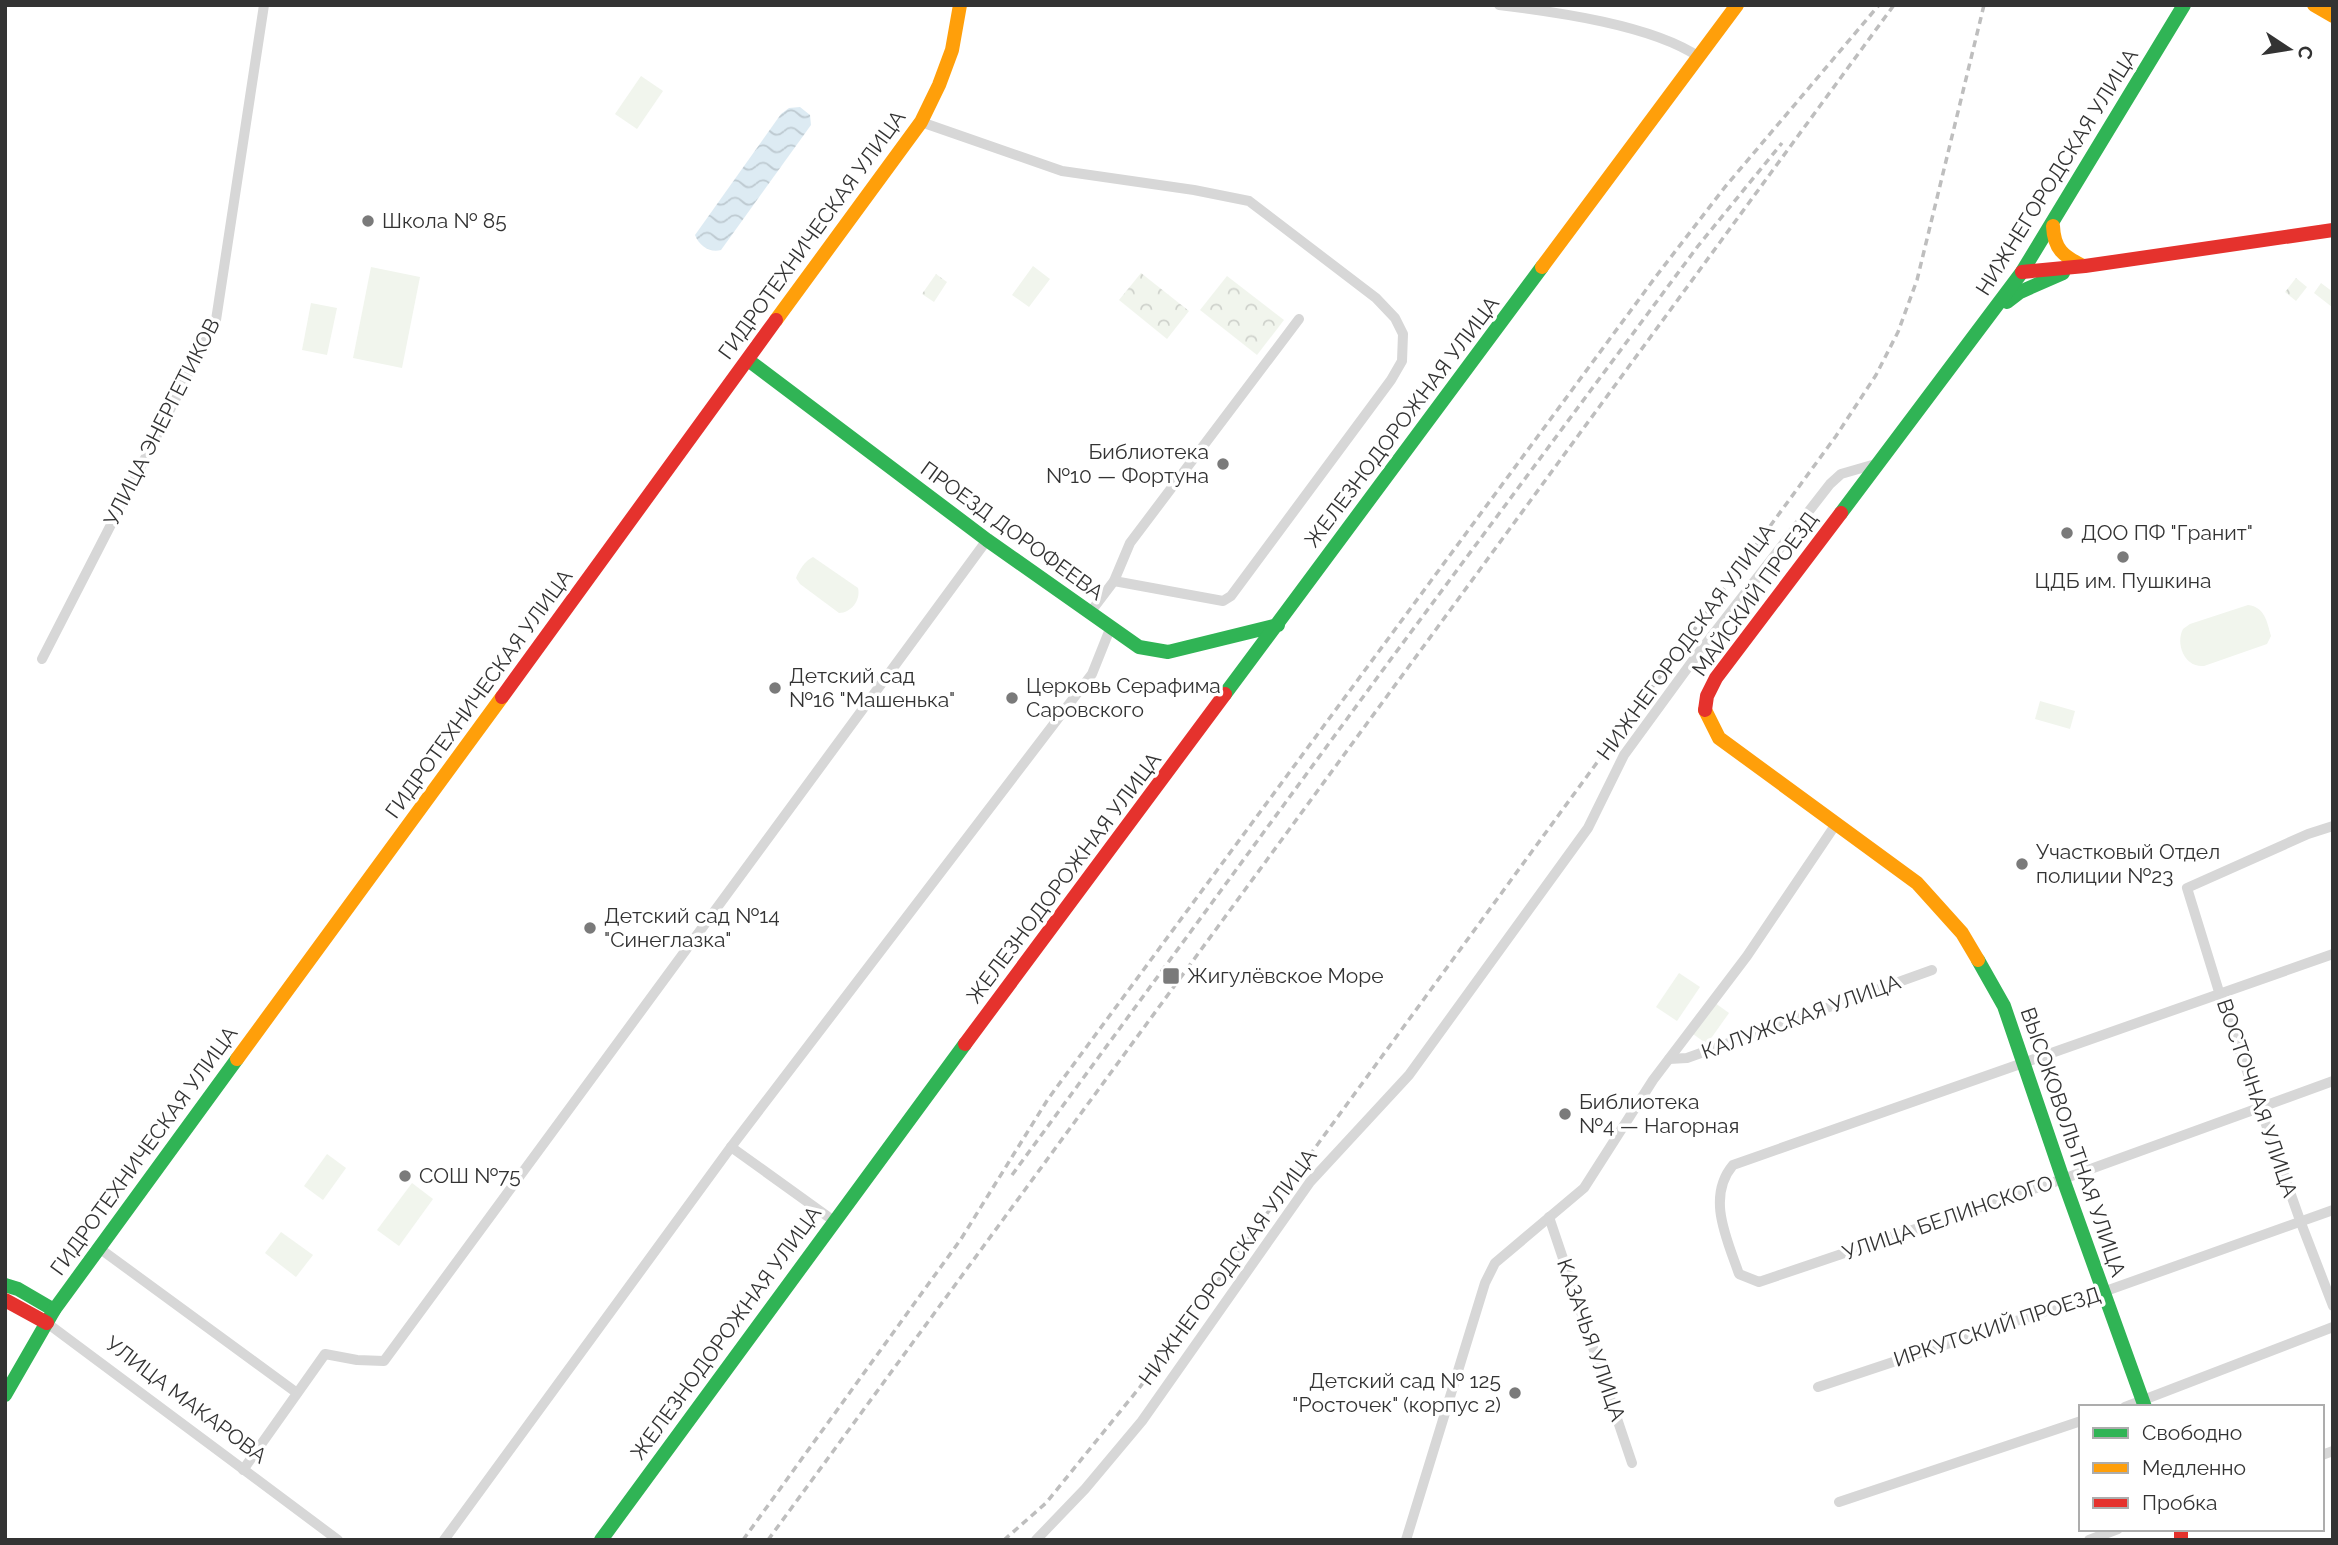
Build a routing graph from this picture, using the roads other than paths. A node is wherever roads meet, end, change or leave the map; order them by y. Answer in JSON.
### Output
{"nodes":[{"id":1,"x":264,"y":5,"type":"edge"},
{"id":2,"x":960,"y":5,"type":"edge"},
{"id":3,"x":1499,"y":5,"type":"edge"},
{"id":4,"x":1737,"y":5,"type":"edge"},
{"id":5,"x":2184,"y":5,"type":"edge"},
{"id":6,"x":2314,"y":5,"type":"edge"},
{"id":7,"x":2333,"y":16,"type":"edge"},
{"id":8,"x":1699,"y":57,"type":"junction"},
{"id":9,"x":921,"y":122,"type":"junction"},
{"id":10,"x":2053,"y":224,"type":"junction"},
{"id":11,"x":2333,"y":230,"type":"edge"},
{"id":12,"x":2085,"y":266,"type":"junction"},
{"id":13,"x":2022,"y":272,"type":"junction"},
{"id":14,"x":1995,"y":310,"type":"junction"},
{"id":15,"x":1299,"y":318,"type":"dead end"},
{"id":16,"x":748,"y":360,"type":"junction"},
{"id":17,"x":1880,"y":463,"type":"junction"},
{"id":18,"x":987,"y":540,"type":"junction"},
{"id":19,"x":1114,"y":581,"type":"junction"},
{"id":20,"x":1089,"y":614,"type":"junction"},
{"id":21,"x":1278,"y":625,"type":"junction"},
{"id":22,"x":1110,"y":629,"type":"junction"},
{"id":23,"x":42,"y":659,"type":"dead end"},
{"id":24,"x":1836,"y":824,"type":"junction"},
{"id":25,"x":2333,"y":826,"type":"edge"},
{"id":26,"x":1937,"y":904,"type":"joint"},
{"id":27,"x":2333,"y":954,"type":"edge"},
{"id":28,"x":1932,"y":970,"type":"dead end"},
{"id":29,"x":2220,"y":995,"type":"junction"},
{"id":30,"x":1669,"y":1059,"type":"junction"},
{"id":31,"x":2023,"y":1063,"type":"junction"},
{"id":32,"x":2333,"y":1081,"type":"edge"},
{"id":33,"x":2261,"y":1106,"type":"junction"},
{"id":34,"x":730,"y":1147,"type":"junction"},
{"id":35,"x":2063,"y":1179,"type":"junction"},
{"id":36,"x":2333,"y":1210,"type":"edge"},
{"id":37,"x":1549,"y":1217,"type":"junction"},
{"id":38,"x":834,"y":1221,"type":"junction"},
{"id":39,"x":2301,"y":1223,"type":"junction"},
{"id":40,"x":99,"y":1248,"type":"junction"},
{"id":41,"x":5,"y":1285,"type":"edge"},
{"id":42,"x":2103,"y":1292,"type":"junction"},
{"id":43,"x":5,"y":1300,"type":"edge"},
{"id":44,"x":2333,"y":1306,"type":"edge"},
{"id":45,"x":51,"y":1316,"type":"junction"},
{"id":46,"x":2333,"y":1327,"type":"edge"},
{"id":47,"x":1818,"y":1387,"type":"dead end"},
{"id":48,"x":297,"y":1393,"type":"junction"},
{"id":49,"x":5,"y":1395,"type":"edge"},
{"id":50,"x":2144,"y":1404,"type":"edge"},
{"id":51,"x":2079,"y":1423,"type":"edge"},
{"id":52,"x":1632,"y":1463,"type":"dead end"},
{"id":53,"x":243,"y":1470,"type":"junction"},
{"id":54,"x":1839,"y":1502,"type":"dead end"},
{"id":55,"x":2113,"y":1531,"type":"edge"},
{"id":56,"x":338,"y":1540,"type":"edge"},
{"id":57,"x":444,"y":1540,"type":"edge"},
{"id":58,"x":601,"y":1540,"type":"edge"},
{"id":59,"x":1036,"y":1540,"type":"edge"},
{"id":60,"x":1406,"y":1540,"type":"edge"},
{"id":61,"x":2090,"y":1540,"type":"edge"}],
"edges":[{"from":1,"to":23,"type":"street","name":"УЛИЦА ЭНЕРГЕТИКОВ"},
{"from":2,"to":9,"type":"main road","name":"ГИДРОТЕХНИЧЕСКАЯ УЛИЦА"},
{"from":3,"to":8,"type":"street"},
{"from":4,"to":8,"type":"main road","name":"ЖЕЛЕЗНОДОРОЖНАЯ УЛИЦА"},
{"from":5,"to":10,"type":"main road","name":"НИЖНЕГОРОДСКАЯ УЛИЦА"},
{"from":6,"to":7,"type":"main road"},
{"from":8,"to":21,"type":"main road","name":"ЖЕЛЕЗНОДОРОЖНАЯ УЛИЦА"},
{"from":9,"to":16,"type":"main road","name":"ГИДРОТЕХНИЧЕСКАЯ УЛИЦА"},
{"from":9,"to":19,"type":"street"},
{"from":10,"to":12,"type":"main road"},
{"from":10,"to":13,"type":"main road","name":"НИЖНЕГОРОДСКАЯ УЛИЦА"},
{"from":11,"to":12,"type":"main road"},
{"from":12,"to":13,"type":"main road"},
{"from":12,"to":14,"type":"main road"},
{"from":13,"to":14,"type":"main road","name":"НИЖНЕГОРОДСКАЯ УЛИЦА"},
{"from":14,"to":17,"type":"main road","name":"НИЖНЕГОРОДСКАЯ УЛИЦА"},
{"from":15,"to":19,"type":"street"},
{"from":16,"to":18,"type":"main road","name":"ПРОЕЗД ДОРОФЕЕВА"},
{"from":16,"to":40,"type":"main road","name":"ГИДРОТЕХНИЧЕСКАЯ УЛИЦА"},
{"from":17,"to":24,"type":"main road","name":"МАЙСКИЙ ПРОЕЗД"},
{"from":17,"to":59,"type":"street","name":"НИЖНЕГОРОДСКАЯ УЛИЦА"},
{"from":18,"to":20,"type":"main road","name":"ПРОЕЗД ДОРОФЕЕВА"},
{"from":18,"to":48,"type":"street"},
{"from":19,"to":20,"type":"street"},
{"from":20,"to":22,"type":"main road","name":"ПРОЕЗД ДОРОФЕЕВА"},
{"from":21,"to":22,"type":"main road","name":"ПРОЕЗД ДОРОФЕЕВА"},
{"from":21,"to":38,"type":"main road","name":"ЖЕЛЕЗНОДОРОЖНАЯ УЛИЦА"},
{"from":22,"to":34,"type":"street"},
{"from":24,"to":26,"type":"main road","name":"МАЙСКИЙ ПРОЕЗД"},
{"from":24,"to":30,"type":"street"},
{"from":25,"to":29,"type":"street","name":"ВОСТОЧНАЯ УЛИЦА"},
{"from":26,"to":31,"type":"main road","name":"ВЫСОКОВОЛЬТНАЯ УЛИЦА"},
{"from":27,"to":29,"type":"street"},
{"from":28,"to":30,"type":"street","name":"КАЛУЖСКАЯ УЛИЦА"},
{"from":29,"to":31,"type":"street"},
{"from":29,"to":33,"type":"street","name":"ВОСТОЧНАЯ УЛИЦА"},
{"from":30,"to":37,"type":"street"},
{"from":31,"to":35,"type":"main road","name":"ВЫСОКОВОЛЬТНАЯ УЛИЦА"},
{"from":31,"to":35,"type":"street","name":"УЛИЦА БЕЛИНСКОГО"},
{"from":32,"to":33,"type":"street","name":"УЛИЦА БЕЛИНСКОГО"},
{"from":33,"to":35,"type":"street","name":"УЛИЦА БЕЛИНСКОГО"},
{"from":33,"to":39,"type":"street","name":"ВОСТОЧНАЯ УЛИЦА"},
{"from":34,"to":38,"type":"street"},
{"from":34,"to":57,"type":"street"},
{"from":35,"to":42,"type":"main road","name":"ВЫСОКОВОЛЬТНАЯ УЛИЦА"},
{"from":36,"to":39,"type":"street","name":"ИРКУТСКИЙ ПРОЕЗД"},
{"from":37,"to":52,"type":"street","name":"КАЗАЧЬЯ УЛИЦА"},
{"from":37,"to":60,"type":"street"},
{"from":38,"to":58,"type":"main road","name":"ЖЕЛЕЗНОДОРОЖНАЯ УЛИЦА"},
{"from":39,"to":42,"type":"street","name":"ИРКУТСКИЙ ПРОЕЗД"},
{"from":39,"to":44,"type":"street","name":"ВОСТОЧНАЯ УЛИЦА"},
{"from":40,"to":45,"type":"main road","name":"ГИДРОТЕХНИЧЕСКАЯ УЛИЦА"},
{"from":40,"to":48,"type":"street"},
{"from":41,"to":45,"type":"main road"},
{"from":42,"to":47,"type":"street","name":"ИРКУТСКИЙ ПРОЕЗД"},
{"from":42,"to":50,"type":"main road","name":"ВЫСОКОВОЛЬТНАЯ УЛИЦА"},
{"from":43,"to":45,"type":"main road"},
{"from":45,"to":49,"type":"main road","name":"ГИДРОТЕХНИЧЕСКАЯ УЛИЦА"},
{"from":45,"to":53,"type":"street","name":"УЛИЦА МАКАРОВА"},
{"from":46,"to":50,"type":"street"},
{"from":48,"to":53,"type":"street"},
{"from":51,"to":54,"type":"street"},
{"from":53,"to":56,"type":"street","name":"УЛИЦА МАКАРОВА"},
{"from":55,"to":61,"type":"street"}]}
